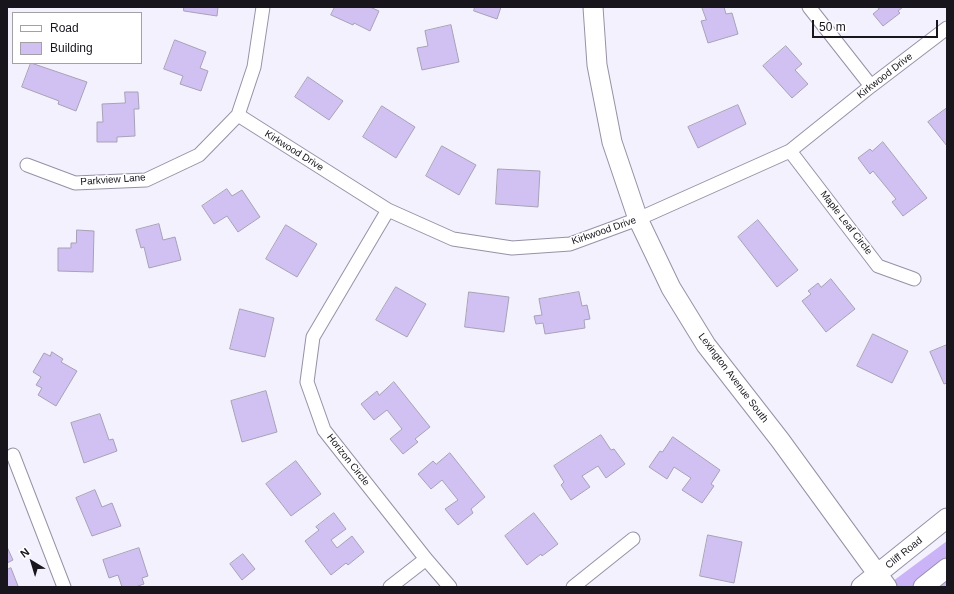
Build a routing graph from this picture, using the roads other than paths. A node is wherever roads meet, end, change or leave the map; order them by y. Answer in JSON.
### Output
{"nodes":[{"id":1,"x":263,"y":7,"type":"edge"},
{"id":2,"x":593,"y":7,"type":"edge"},
{"id":3,"x":809,"y":7,"type":"edge"},
{"id":4,"x":947,"y":28,"type":"edge"},
{"id":5,"x":871,"y":86,"type":"junction"},
{"id":6,"x":238,"y":115,"type":"junction"},
{"id":7,"x":790,"y":151,"type":"junction"},
{"id":8,"x":27,"y":166,"type":"dead end"},
{"id":9,"x":388,"y":210,"type":"junction"},
{"id":10,"x":638,"y":219,"type":"junction"},
{"id":11,"x":914,"y":279,"type":"dead end"},
{"id":12,"x":13,"y":455,"type":"dead end"},
{"id":13,"x":947,"y":518,"type":"edge"},
{"id":14,"x":633,"y":539,"type":"dead end"},
{"id":15,"x":426,"y":559,"type":"junction"},
{"id":16,"x":947,"y":568,"type":"edge"},
{"id":17,"x":882,"y":581,"type":"edge"},
{"id":18,"x":64,"y":587,"type":"edge"},
{"id":19,"x":390,"y":587,"type":"edge"},
{"id":20,"x":450,"y":587,"type":"edge"},
{"id":21,"x":573,"y":587,"type":"edge"},
{"id":22,"x":861,"y":587,"type":"edge"},
{"id":23,"x":923,"y":587,"type":"edge"}],
"edges":[{"from":1,"to":6,"type":"street","name":"Parkview Lane"},
{"from":2,"to":10,"type":"street","name":"Lexington Avenue South"},
{"from":3,"to":5,"type":"street"},
{"from":4,"to":5,"type":"street","name":"Kirkwood Drive"},
{"from":5,"to":7,"type":"street","name":"Kirkwood Drive"},
{"from":6,"to":8,"type":"street","name":"Parkview Lane"},
{"from":6,"to":9,"type":"street","name":"Kirkwood Drive"},
{"from":7,"to":10,"type":"street","name":"Kirkwood Drive"},
{"from":7,"to":11,"type":"street","name":"Maple Leaf Circle"},
{"from":9,"to":10,"type":"street","name":"Kirkwood Drive"},
{"from":9,"to":15,"type":"street","name":"Horizon Circle"},
{"from":10,"to":17,"type":"street","name":"Lexington Avenue South"},
{"from":12,"to":18,"type":"street"},
{"from":13,"to":17,"type":"street","name":"Cliff Road"},
{"from":14,"to":21,"type":"street"},
{"from":15,"to":19,"type":"street"},
{"from":15,"to":20,"type":"street","name":"Horizon Circle"},
{"from":16,"to":23,"type":"street"},
{"from":17,"to":22,"type":"street","name":"Cliff Road"}]}
